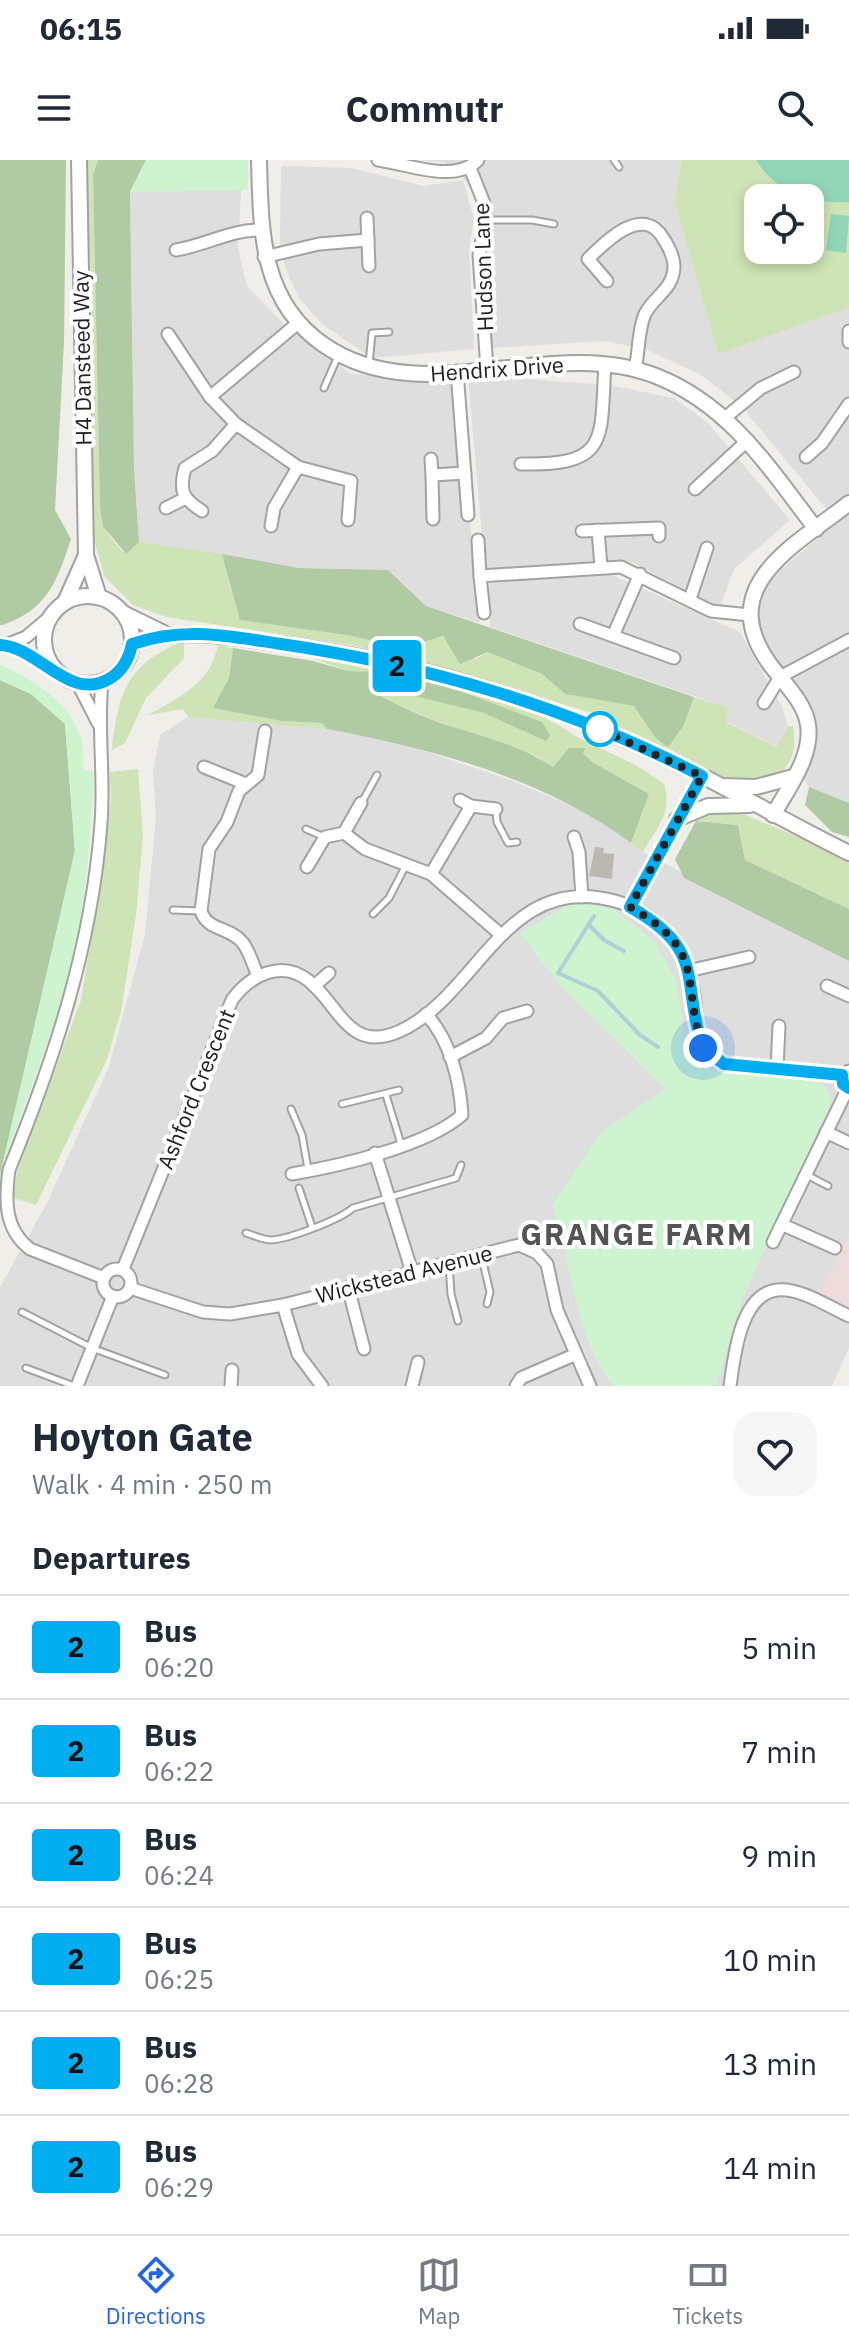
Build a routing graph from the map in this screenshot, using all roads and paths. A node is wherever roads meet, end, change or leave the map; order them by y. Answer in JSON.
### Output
{"nodes":[{"id":1,"x":79,"y":160,"type":"edge"},
{"id":2,"x":259,"y":160,"type":"edge"},
{"id":3,"x":378,"y":160,"type":"edge"},
{"id":4,"x":614,"y":160,"type":"edge"},
{"id":5,"x":474,"y":164,"type":"edge"},
{"id":6,"x":619,"y":167,"type":"dead end"},
{"id":7,"x":367,"y":218,"type":"dead end"},
{"id":8,"x":486,"y":220,"type":"junction"},
{"id":9,"x":554,"y":224,"type":"dead end"},
{"id":10,"x":260,"y":230,"type":"junction"},
{"id":11,"x":368,"y":240,"type":"junction"},
{"id":12,"x":176,"y":250,"type":"dead end"},
{"id":13,"x":264,"y":257,"type":"junction"},
{"id":14,"x":369,"y":266,"type":"dead end"},
{"id":15,"x":607,"y":281,"type":"dead end"},
{"id":16,"x":298,"y":323,"type":"junction"},
{"id":17,"x":849,"y":331,"type":"edge"},
{"id":18,"x":389,"y":332,"type":"dead end"},
{"id":19,"x":168,"y":334,"type":"dead end"},
{"id":20,"x":849,"y":342,"type":"edge"},
{"id":21,"x":338,"y":355,"type":"junction"},
{"id":22,"x":605,"y":364,"type":"junction"},
{"id":23,"x":369,"y":369,"type":"junction"},
{"id":24,"x":487,"y":369,"type":"junction"},
{"id":25,"x":635,"y":369,"type":"junction"},
{"id":26,"x":457,"y":371,"type":"junction"},
{"id":27,"x":794,"y":372,"type":"dead end"},
{"id":28,"x":324,"y":388,"type":"dead end"},
{"id":29,"x":210,"y":397,"type":"junction"},
{"id":30,"x":849,"y":404,"type":"edge"},
{"id":31,"x":726,"y":417,"type":"junction"},
{"id":32,"x":236,"y":424,"type":"junction"},
{"id":33,"x":748,"y":440,"type":"junction"},
{"id":34,"x":806,"y":457,"type":"dead end"},
{"id":35,"x":431,"y":459,"type":"dead end"},
{"id":36,"x":521,"y":464,"type":"dead end"},
{"id":37,"x":298,"y":467,"type":"junction"},
{"id":38,"x":465,"y":473,"type":"junction"},
{"id":39,"x":432,"y":475,"type":"junction"},
{"id":40,"x":695,"y":489,"type":"dead end"},
{"id":41,"x":184,"y":499,"type":"junction"},
{"id":42,"x":849,"y":503,"type":"edge"},
{"id":43,"x":166,"y":508,"type":"dead end"},
{"id":44,"x":202,"y":511,"type":"dead end"},
{"id":45,"x":468,"y":515,"type":"dead end"},
{"id":46,"x":433,"y":519,"type":"dead end"},
{"id":47,"x":348,"y":520,"type":"dead end"},
{"id":48,"x":271,"y":526,"type":"dead end"},
{"id":49,"x":816,"y":529,"type":"junction"},
{"id":50,"x":598,"y":530,"type":"junction"},
{"id":51,"x":582,"y":531,"type":"dead end"},
{"id":52,"x":659,"y":536,"type":"dead end"},
{"id":53,"x":478,"y":540,"type":"dead end"},
{"id":54,"x":707,"y":548,"type":"dead end"},
{"id":55,"x":86,"y":555,"type":"junction"},
{"id":56,"x":601,"y":567,"type":"junction"},
{"id":57,"x":640,"y":574,"type":"junction"},
{"id":58,"x":480,"y":576,"type":"junction"},
{"id":59,"x":99,"y":597,"type":"junction"},
{"id":60,"x":690,"y":599,"type":"junction"},
{"id":61,"x":65,"y":602,"type":"junction"},
{"id":62,"x":123,"y":613,"type":"junction"},
{"id":63,"x":484,"y":613,"type":"dead end"},
{"id":64,"x":750,"y":615,"type":"junction"},
{"id":65,"x":51,"y":616,"type":"junction"},
{"id":66,"x":580,"y":624,"type":"dead end"},
{"id":67,"x":164,"y":633,"type":"junction"},
{"id":68,"x":613,"y":636,"type":"junction"},
{"id":69,"x":849,"y":640,"type":"edge"},
{"id":70,"x":132,"y":644,"type":"junction"},
{"id":71,"x":3,"y":645,"type":"edge"},
{"id":72,"x":674,"y":658,"type":"dead end"},
{"id":73,"x":54,"y":669,"type":"junction"},
{"id":74,"x":780,"y":677,"type":"junction"},
{"id":75,"x":102,"y":682,"type":"junction"},
{"id":76,"x":78,"y":684,"type":"junction"},
{"id":77,"x":764,"y":703,"type":"dead end"},
{"id":78,"x":98,"y":723,"type":"junction"},
{"id":79,"x":265,"y":731,"type":"dead end"},
{"id":80,"x":204,"y":767,"type":"dead end"},
{"id":81,"x":377,"y":775,"type":"dead end"},
{"id":82,"x":702,"y":776,"type":"junction"},
{"id":83,"x":793,"y":777,"type":"junction"},
{"id":84,"x":246,"y":784,"type":"junction"},
{"id":85,"x":719,"y":786,"type":"junction"},
{"id":86,"x":361,"y":803,"type":"joint"},
{"id":87,"x":755,"y":805,"type":"junction"},
{"id":88,"x":496,"y":809,"type":"joint"},
{"id":89,"x":773,"y":815,"type":"junction"},
{"id":90,"x":677,"y":819,"type":"junction"},
{"id":91,"x":306,"y":829,"type":"dead end"},
{"id":92,"x":344,"y":833,"type":"junction"},
{"id":93,"x":325,"y":837,"type":"junction"},
{"id":94,"x":574,"y":837,"type":"dead end"},
{"id":95,"x":517,"y":842,"type":"dead end"},
{"id":96,"x":849,"y":853,"type":"edge"},
{"id":97,"x":406,"y":864,"type":"junction"},
{"id":98,"x":307,"y":867,"type":"dead end"},
{"id":99,"x":431,"y":874,"type":"junction"},
{"id":100,"x":582,"y":897,"type":"junction"},
{"id":101,"x":630,"y":907,"type":"junction"},
{"id":102,"x":173,"y":910,"type":"dead end"},
{"id":103,"x":201,"y":911,"type":"junction"},
{"id":104,"x":373,"y":914,"type":"dead end"},
{"id":105,"x":500,"y":934,"type":"junction"},
{"id":106,"x":749,"y":957,"type":"dead end"},
{"id":107,"x":688,"y":971,"type":"junction"},
{"id":108,"x":329,"y":973,"type":"dead end"},
{"id":109,"x":257,"y":974,"type":"junction"},
{"id":110,"x":314,"y":986,"type":"junction"},
{"id":111,"x":827,"y":986,"type":"dead end"},
{"id":112,"x":849,"y":996,"type":"edge"},
{"id":113,"x":527,"y":1011,"type":"dead end"},
{"id":114,"x":426,"y":1014,"type":"junction"},
{"id":115,"x":779,"y":1026,"type":"dead end"},
{"id":116,"x":450,"y":1057,"type":"junction"},
{"id":117,"x":777,"y":1068,"type":"junction"},
{"id":118,"x":846,"y":1073,"type":"edge"},
{"id":119,"x":848,"y":1088,"type":"edge"},
{"id":120,"x":399,"y":1090,"type":"dead end"},
{"id":121,"x":386,"y":1095,"type":"junction"},
{"id":122,"x":342,"y":1104,"type":"dead end"},
{"id":123,"x":291,"y":1109,"type":"dead end"},
{"id":124,"x":826,"y":1132,"type":"junction"},
{"id":125,"x":849,"y":1143,"type":"edge"},
{"id":126,"x":401,"y":1144,"type":"junction"},
{"id":127,"x":375,"y":1153,"type":"junction"},
{"id":128,"x":461,"y":1165,"type":"dead end"},
{"id":129,"x":308,"y":1171,"type":"junction"},
{"id":130,"x":292,"y":1174,"type":"dead end"},
{"id":131,"x":806,"y":1175,"type":"junction"},
{"id":132,"x":828,"y":1186,"type":"dead end"},
{"id":133,"x":299,"y":1188,"type":"dead end"},
{"id":134,"x":390,"y":1198,"type":"junction"},
{"id":135,"x":783,"y":1225,"type":"junction"},
{"id":136,"x":312,"y":1227,"type":"junction"},
{"id":137,"x":246,"y":1233,"type":"dead end"},
{"id":138,"x":773,"y":1242,"type":"dead end"},
{"id":139,"x":835,"y":1248,"type":"dead end"},
{"id":140,"x":481,"y":1253,"type":"junction"},
{"id":141,"x":448,"y":1262,"type":"junction"},
{"id":142,"x":123,"y":1269,"type":"junction"},
{"id":143,"x":412,"y":1272,"type":"junction"},
{"id":144,"x":104,"y":1278,"type":"junction"},
{"id":145,"x":348,"y":1287,"type":"junction"},
{"id":146,"x":130,"y":1288,"type":"junction"},
{"id":147,"x":113,"y":1296,"type":"junction"},
{"id":148,"x":487,"y":1304,"type":"dead end"},
{"id":149,"x":283,"y":1305,"type":"junction"},
{"id":150,"x":22,"y":1312,"type":"dead end"},
{"id":151,"x":849,"y":1316,"type":"edge"},
{"id":152,"x":458,"y":1321,"type":"dead end"},
{"id":153,"x":92,"y":1348,"type":"junction"},
{"id":154,"x":364,"y":1349,"type":"dead end"},
{"id":155,"x":574,"y":1355,"type":"junction"},
{"id":156,"x":418,"y":1362,"type":"dead end"},
{"id":157,"x":26,"y":1368,"type":"dead end"},
{"id":158,"x":232,"y":1370,"type":"dead end"},
{"id":159,"x":165,"y":1375,"type":"dead end"},
{"id":160,"x":76,"y":1386,"type":"edge"},
{"id":161,"x":231,"y":1386,"type":"edge"},
{"id":162,"x":322,"y":1386,"type":"edge"},
{"id":163,"x":412,"y":1386,"type":"edge"},
{"id":164,"x":516,"y":1386,"type":"edge"},
{"id":165,"x":590,"y":1386,"type":"edge"},
{"id":166,"x":730,"y":1386,"type":"edge"}],
"edges":[{"from":1,"to":55,"type":"street","name":"H4 Dansteed Way"},
{"from":2,"to":10,"type":"street","name":"Hendrix Drive"},
{"from":3,"to":5,"type":"street"},
{"from":4,"to":6,"type":"lane"},
{"from":5,"to":8,"type":"street","name":"Hudson Lane"},
{"from":7,"to":11,"type":"street"},
{"from":8,"to":9,"type":"lane"},
{"from":8,"to":24,"type":"street","name":"Hudson Lane"},
{"from":10,"to":12,"type":"street"},
{"from":10,"to":13,"type":"street","name":"Hendrix Drive"},
{"from":11,"to":13,"type":"street"},
{"from":11,"to":14,"type":"street"},
{"from":13,"to":16,"type":"street","name":"Hendrix Drive"},
{"from":15,"to":25,"type":"street"},
{"from":16,"to":21,"type":"street","name":"Hendrix Drive"},
{"from":16,"to":29,"type":"street"},
{"from":17,"to":20,"type":"street"},
{"from":18,"to":23,"type":"lane"},
{"from":19,"to":29,"type":"street"},
{"from":21,"to":23,"type":"street","name":"Hendrix Drive"},
{"from":21,"to":28,"type":"lane"},
{"from":22,"to":24,"type":"street","name":"Hendrix Drive"},
{"from":22,"to":25,"type":"street","name":"Hendrix Drive"},
{"from":22,"to":36,"type":"street"},
{"from":23,"to":26,"type":"street","name":"Hendrix Drive"},
{"from":24,"to":26,"type":"street","name":"Hendrix Drive"},
{"from":25,"to":31,"type":"street","name":"Hendrix Drive"},
{"from":26,"to":38,"type":"street"},
{"from":27,"to":31,"type":"street"},
{"from":29,"to":32,"type":"street"},
{"from":30,"to":34,"type":"street"},
{"from":31,"to":33,"type":"street","name":"Hendrix Drive"},
{"from":32,"to":37,"type":"street"},
{"from":32,"to":41,"type":"street"},
{"from":33,"to":40,"type":"street"},
{"from":33,"to":49,"type":"street","name":"Hendrix Drive"},
{"from":35,"to":39,"type":"street"},
{"from":37,"to":47,"type":"street"},
{"from":37,"to":48,"type":"street"},
{"from":38,"to":39,"type":"street"},
{"from":38,"to":45,"type":"street"},
{"from":39,"to":46,"type":"street"},
{"from":41,"to":43,"type":"street"},
{"from":41,"to":44,"type":"street"},
{"from":42,"to":49,"type":"street"},
{"from":49,"to":64,"type":"street"},
{"from":50,"to":51,"type":"street"},
{"from":50,"to":52,"type":"street"},
{"from":50,"to":56,"type":"street"},
{"from":53,"to":58,"type":"street"},
{"from":54,"to":60,"type":"street"},
{"from":55,"to":59,"type":"street","name":"H4 Dansteed Way"},
{"from":55,"to":61,"type":"street","name":"H4 Dansteed Way"},
{"from":56,"to":57,"type":"street"},
{"from":56,"to":58,"type":"street"},
{"from":57,"to":60,"type":"street"},
{"from":57,"to":68,"type":"street"},
{"from":58,"to":63,"type":"street"},
{"from":59,"to":61,"type":"street"},
{"from":59,"to":62,"type":"street"},
{"from":60,"to":64,"type":"street"},
{"from":61,"to":65,"type":"street"},
{"from":62,"to":67,"type":"street"},
{"from":62,"to":70,"type":"street"},
{"from":64,"to":74,"type":"street"},
{"from":65,"to":71,"type":"street"},
{"from":65,"to":73,"type":"street"},
{"from":66,"to":68,"type":"street"},
{"from":67,"to":70,"type":"street"},
{"from":67,"to":82,"type":"street"},
{"from":68,"to":72,"type":"street"},
{"from":69,"to":74,"type":"street"},
{"from":70,"to":75,"type":"street"},
{"from":71,"to":73,"type":"street"},
{"from":73,"to":76,"type":"street"},
{"from":74,"to":77,"type":"street"},
{"from":74,"to":83,"type":"street"},
{"from":75,"to":76,"type":"street"},
{"from":75,"to":78,"type":"street"},
{"from":76,"to":78,"type":"street"},
{"from":78,"to":144,"type":"street"},
{"from":79,"to":84,"type":"street"},
{"from":80,"to":84,"type":"street"},
{"from":81,"to":86,"type":"lane"},
{"from":82,"to":85,"type":"street"},
{"from":82,"to":90,"type":"street"},
{"from":83,"to":85,"type":"street"},
{"from":83,"to":89,"type":"street"},
{"from":84,"to":103,"type":"street"},
{"from":85,"to":87,"type":"street"},
{"from":86,"to":92,"type":"street"},
{"from":87,"to":89,"type":"street"},
{"from":87,"to":90,"type":"street"},
{"from":88,"to":95,"type":"lane"},
{"from":88,"to":99,"type":"street"},
{"from":89,"to":96,"type":"street"},
{"from":90,"to":101,"type":"street"},
{"from":91,"to":93,"type":"lane"},
{"from":92,"to":93,"type":"street"},
{"from":92,"to":97,"type":"street"},
{"from":93,"to":98,"type":"street"},
{"from":94,"to":100,"type":"street"},
{"from":97,"to":99,"type":"street"},
{"from":97,"to":104,"type":"lane"},
{"from":99,"to":105,"type":"street"},
{"from":100,"to":101,"type":"street"},
{"from":100,"to":105,"type":"street"},
{"from":101,"to":107,"type":"street"},
{"from":102,"to":103,"type":"lane"},
{"from":103,"to":109,"type":"street"},
{"from":105,"to":114,"type":"street"},
{"from":106,"to":107,"type":"street"},
{"from":107,"to":117,"type":"street"},
{"from":108,"to":110,"type":"street"},
{"from":109,"to":110,"type":"street"},
{"from":109,"to":142,"type":"street","name":"Ashford Crescent"},
{"from":110,"to":114,"type":"street"},
{"from":111,"to":112,"type":"street"},
{"from":113,"to":116,"type":"street"},
{"from":114,"to":116,"type":"street"},
{"from":115,"to":117,"type":"street"},
{"from":116,"to":126,"type":"street"},
{"from":117,"to":118,"type":"street"},
{"from":118,"to":119,"type":"street"},
{"from":119,"to":124,"type":"street"},
{"from":120,"to":121,"type":"lane"},
{"from":121,"to":122,"type":"lane"},
{"from":121,"to":126,"type":"lane"},
{"from":123,"to":129,"type":"lane"},
{"from":124,"to":125,"type":"street"},
{"from":124,"to":131,"type":"street"},
{"from":126,"to":127,"type":"street"},
{"from":127,"to":129,"type":"street"},
{"from":127,"to":134,"type":"street"},
{"from":128,"to":134,"type":"lane"},
{"from":129,"to":130,"type":"street"},
{"from":131,"to":132,"type":"lane"},
{"from":131,"to":135,"type":"street"},
{"from":133,"to":136,"type":"lane"},
{"from":134,"to":136,"type":"lane"},
{"from":134,"to":143,"type":"street"},
{"from":135,"to":138,"type":"street"},
{"from":135,"to":139,"type":"street"},
{"from":136,"to":137,"type":"lane"},
{"from":140,"to":141,"type":"street","name":"Wickstead Avenue"},
{"from":140,"to":148,"type":"lane"},
{"from":140,"to":155,"type":"street","name":"Wickstead Avenue"},
{"from":141,"to":143,"type":"street","name":"Wickstead Avenue"},
{"from":141,"to":152,"type":"lane"},
{"from":142,"to":144,"type":"street"},
{"from":142,"to":146,"type":"street"},
{"from":143,"to":145,"type":"street","name":"Wickstead Avenue"},
{"from":144,"to":147,"type":"street"},
{"from":145,"to":149,"type":"street","name":"Wickstead Avenue"},
{"from":145,"to":154,"type":"street"},
{"from":146,"to":147,"type":"street"},
{"from":146,"to":149,"type":"street","name":"Wickstead Avenue"},
{"from":147,"to":153,"type":"street"},
{"from":149,"to":162,"type":"street"},
{"from":150,"to":153,"type":"lane"},
{"from":151,"to":166,"type":"street"},
{"from":153,"to":159,"type":"lane"},
{"from":153,"to":160,"type":"street"},
{"from":155,"to":164,"type":"street"},
{"from":155,"to":165,"type":"street","name":"Wickstead Avenue"},
{"from":156,"to":163,"type":"street"},
{"from":157,"to":160,"type":"lane"},
{"from":158,"to":161,"type":"street"}]}
